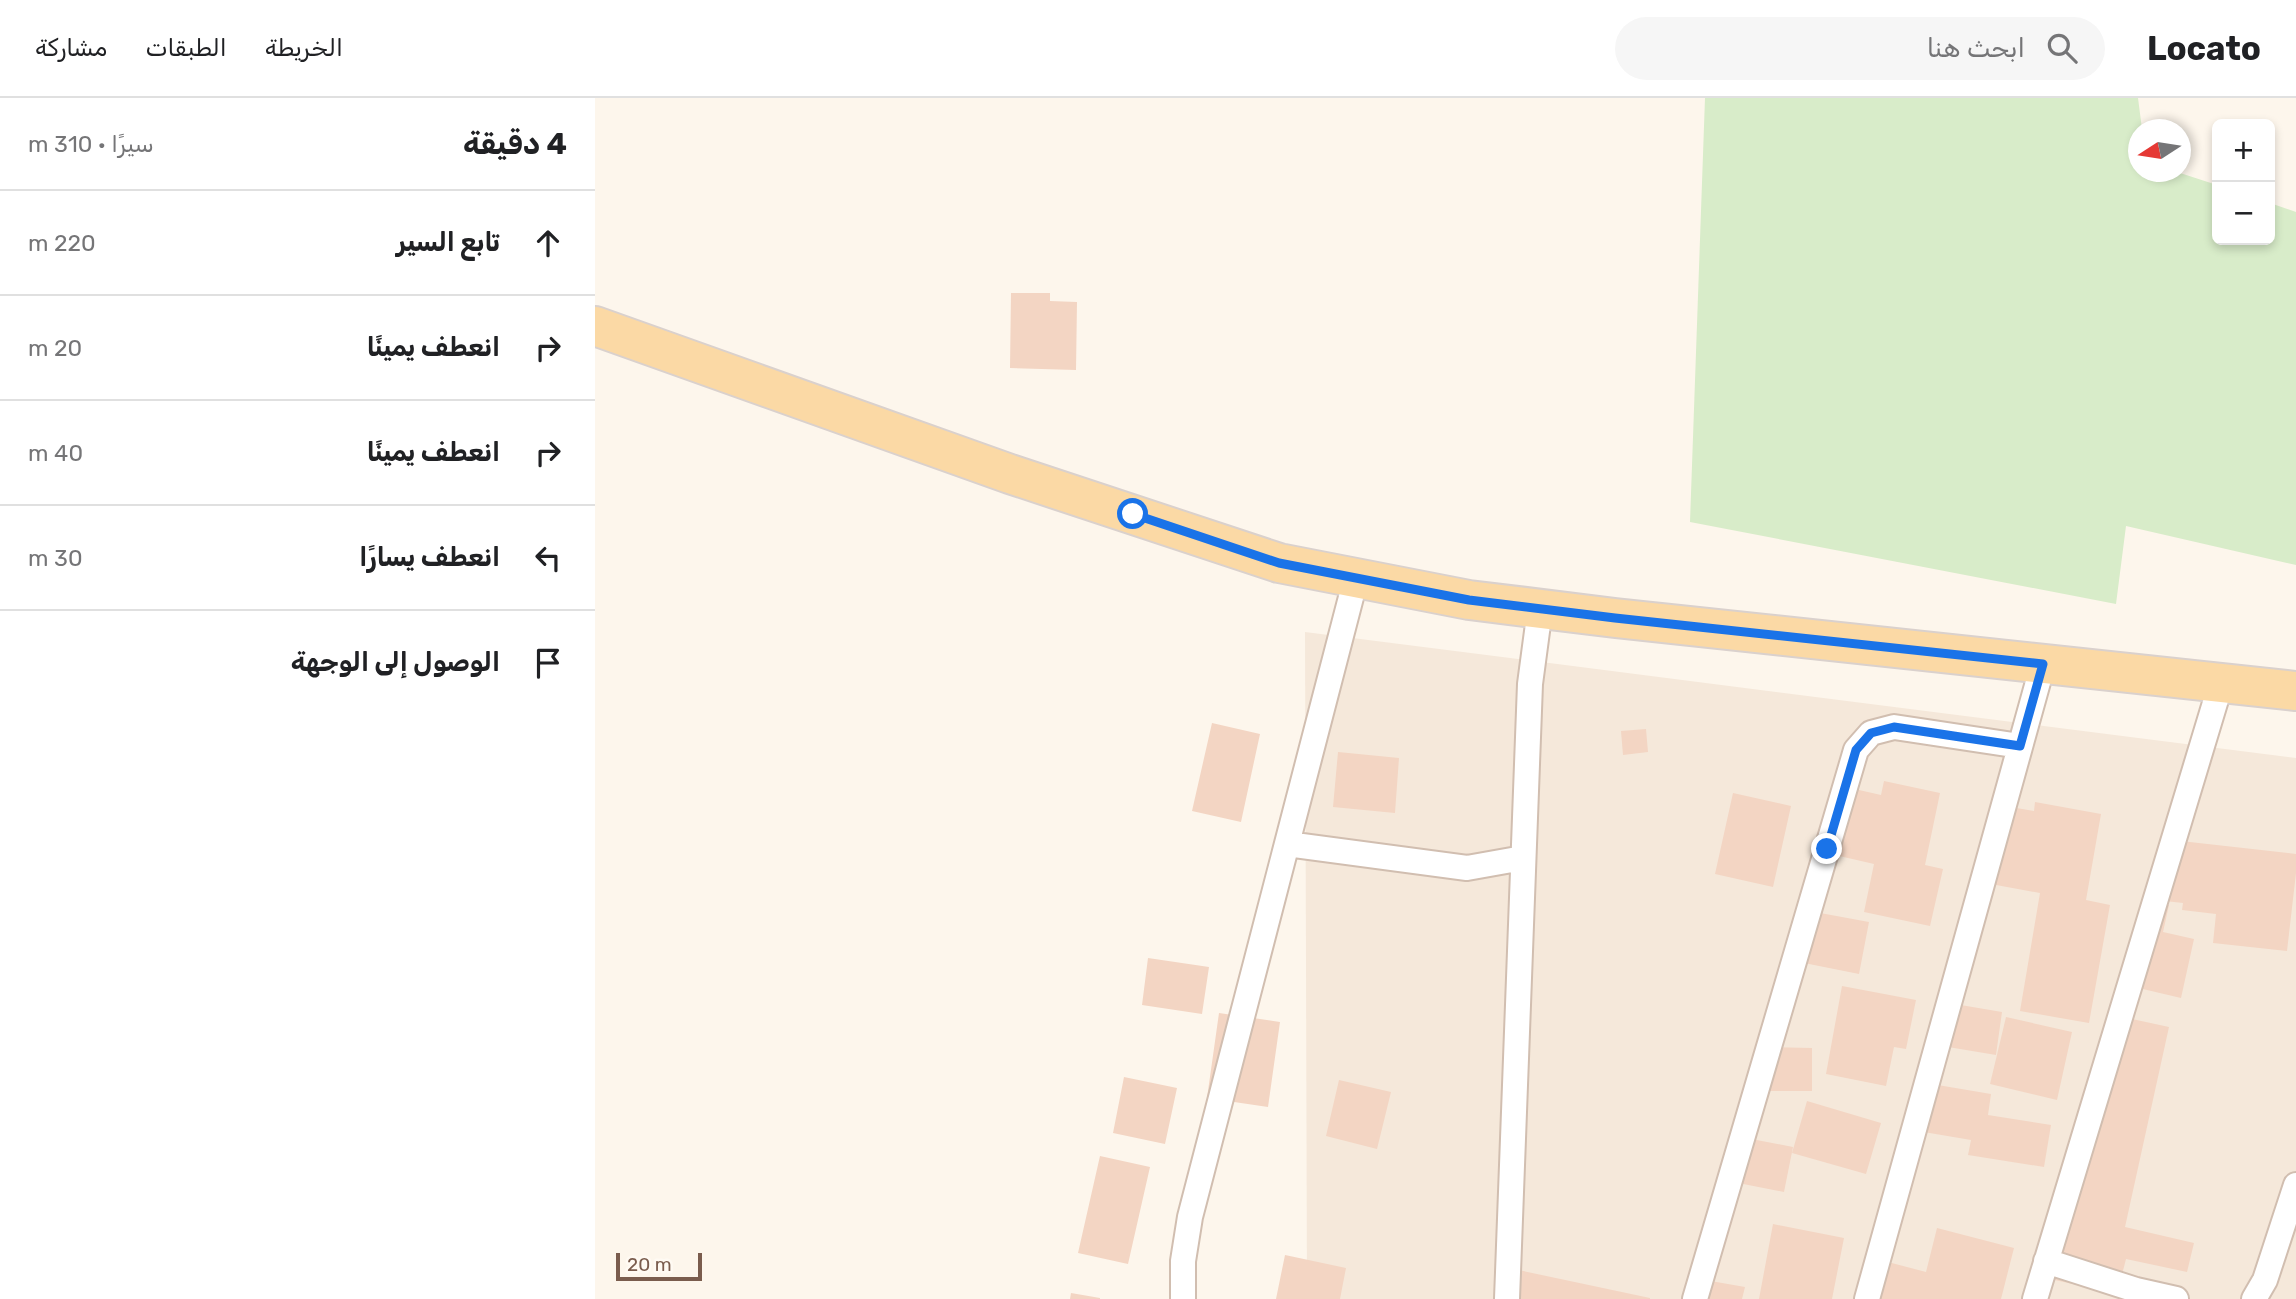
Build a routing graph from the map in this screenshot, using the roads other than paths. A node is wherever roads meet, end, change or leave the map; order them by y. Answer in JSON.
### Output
{"nodes":[{"id":1,"x":595,"y":326,"type":"edge"},
{"id":2,"x":1356,"y":578,"type":"junction"},
{"id":3,"x":1540,"y":609,"type":"junction"},
{"id":4,"x":2043,"y":664,"type":"junction"},
{"id":5,"x":2221,"y":683,"type":"junction"},
{"id":6,"x":2296,"y":691,"type":"edge"},
{"id":7,"x":2020,"y":746,"type":"junction"},
{"id":8,"x":1287,"y":844,"type":"junction"},
{"id":9,"x":1523,"y":858,"type":"junction"},
{"id":10,"x":2296,"y":1185,"type":"edge"},
{"id":11,"x":2046,"y":1261,"type":"junction"},
{"id":12,"x":1183,"y":1299,"type":"edge"},
{"id":13,"x":1507,"y":1299,"type":"edge"},
{"id":14,"x":1695,"y":1299,"type":"edge"},
{"id":15,"x":1867,"y":1299,"type":"edge"},
{"id":16,"x":2035,"y":1299,"type":"edge"},
{"id":17,"x":2176,"y":1299,"type":"edge"},
{"id":18,"x":2254,"y":1299,"type":"edge"}],
"edges":[{"from":1,"to":2,"type":"main road"},
{"from":2,"to":3,"type":"main road"},
{"from":2,"to":8,"type":"street"},
{"from":3,"to":4,"type":"main road"},
{"from":3,"to":9,"type":"street"},
{"from":4,"to":5,"type":"main road"},
{"from":4,"to":7,"type":"street"},
{"from":5,"to":6,"type":"main road"},
{"from":5,"to":11,"type":"street"},
{"from":7,"to":14,"type":"street"},
{"from":7,"to":15,"type":"street"},
{"from":8,"to":9,"type":"street"},
{"from":8,"to":12,"type":"street"},
{"from":9,"to":13,"type":"street"},
{"from":10,"to":18,"type":"street"},
{"from":11,"to":16,"type":"street"},
{"from":11,"to":17,"type":"street"}]}
